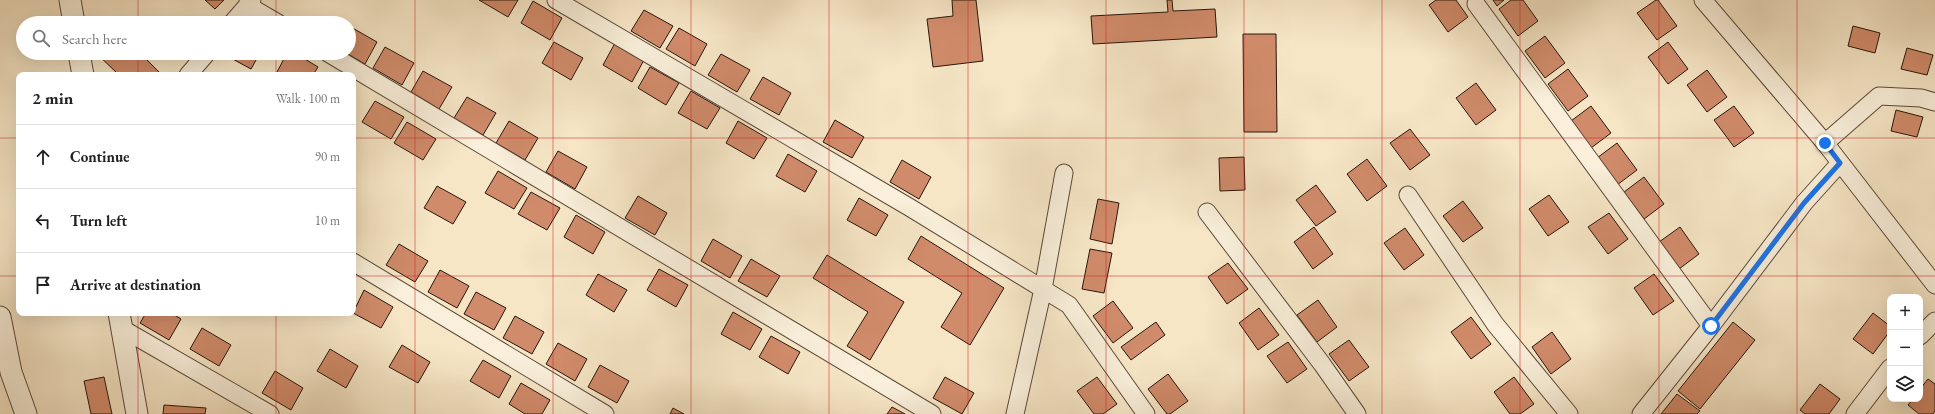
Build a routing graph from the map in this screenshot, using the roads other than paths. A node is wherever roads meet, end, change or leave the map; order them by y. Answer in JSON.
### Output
{"nodes":[{"id":1,"x":70,"y":0,"type":"edge"},
{"id":2,"x":556,"y":0,"type":"edge"},
{"id":3,"x":1703,"y":0,"type":"edge"},
{"id":4,"x":250,"y":2,"type":"edge"},
{"id":5,"x":1476,"y":4,"type":"dead end"},
{"id":6,"x":73,"y":16,"type":"edge"},
{"id":7,"x":238,"y":16,"type":"edge"},
{"id":8,"x":269,"y":16,"type":"edge"},
{"id":9,"x":80,"y":60,"type":"edge"},
{"id":10,"x":201,"y":60,"type":"edge"},
{"id":11,"x":340,"y":60,"type":"edge"},
{"id":12,"x":82,"y":72,"type":"edge"},
{"id":13,"x":191,"y":72,"type":"edge"},
{"id":14,"x":1935,"y":102,"type":"edge"},
{"id":15,"x":1825,"y":143,"type":"junction"},
{"id":16,"x":1840,"y":163,"type":"junction"},
{"id":17,"x":1064,"y":173,"type":"dead end"},
{"id":18,"x":1408,"y":195,"type":"dead end"},
{"id":19,"x":1207,"y":212,"type":"dead end"},
{"id":20,"x":356,"y":264,"type":"edge"},
{"id":21,"x":1935,"y":285,"type":"edge"},
{"id":22,"x":1043,"y":289,"type":"junction"},
{"id":23,"x":0,"y":317,"type":"edge"},
{"id":24,"x":120,"y":321,"type":"edge"},
{"id":25,"x":1935,"y":321,"type":"edge"},
{"id":26,"x":1711,"y":326,"type":"junction"},
{"id":27,"x":1923,"y":333,"type":"edge"},
{"id":28,"x":1887,"y":372,"type":"edge"},
{"id":29,"x":5,"y":373,"type":"edge"},
{"id":30,"x":26,"y":414,"type":"edge"},
{"id":31,"x":137,"y":414,"type":"edge"},
{"id":32,"x":270,"y":414,"type":"edge"},
{"id":33,"x":605,"y":414,"type":"edge"},
{"id":34,"x":932,"y":414,"type":"edge"},
{"id":35,"x":1015,"y":414,"type":"edge"},
{"id":36,"x":1146,"y":414,"type":"edge"},
{"id":37,"x":1357,"y":414,"type":"edge"},
{"id":38,"x":1569,"y":414,"type":"edge"},
{"id":39,"x":1641,"y":414,"type":"edge"},
{"id":40,"x":1855,"y":414,"type":"edge"}],
"edges":[{"from":1,"to":6,"type":"street"},
{"from":2,"to":22,"type":"street"},
{"from":3,"to":15,"type":"street"},
{"from":4,"to":7,"type":"street"},
{"from":4,"to":8,"type":"street"},
{"from":5,"to":26,"type":"street"},
{"from":9,"to":12,"type":"street"},
{"from":10,"to":13,"type":"street"},
{"from":11,"to":34,"type":"street"},
{"from":14,"to":15,"type":"street"},
{"from":15,"to":16,"type":"street"},
{"from":16,"to":21,"type":"street"},
{"from":16,"to":26,"type":"street"},
{"from":17,"to":22,"type":"street"},
{"from":18,"to":38,"type":"street"},
{"from":19,"to":37,"type":"street"},
{"from":20,"to":33,"type":"street"},
{"from":22,"to":35,"type":"street"},
{"from":22,"to":36,"type":"street"},
{"from":23,"to":29,"type":"street"},
{"from":24,"to":31,"type":"street"},
{"from":24,"to":32,"type":"street"},
{"from":25,"to":27,"type":"street"},
{"from":26,"to":39,"type":"street"},
{"from":28,"to":40,"type":"street"},
{"from":29,"to":30,"type":"street"}]}
